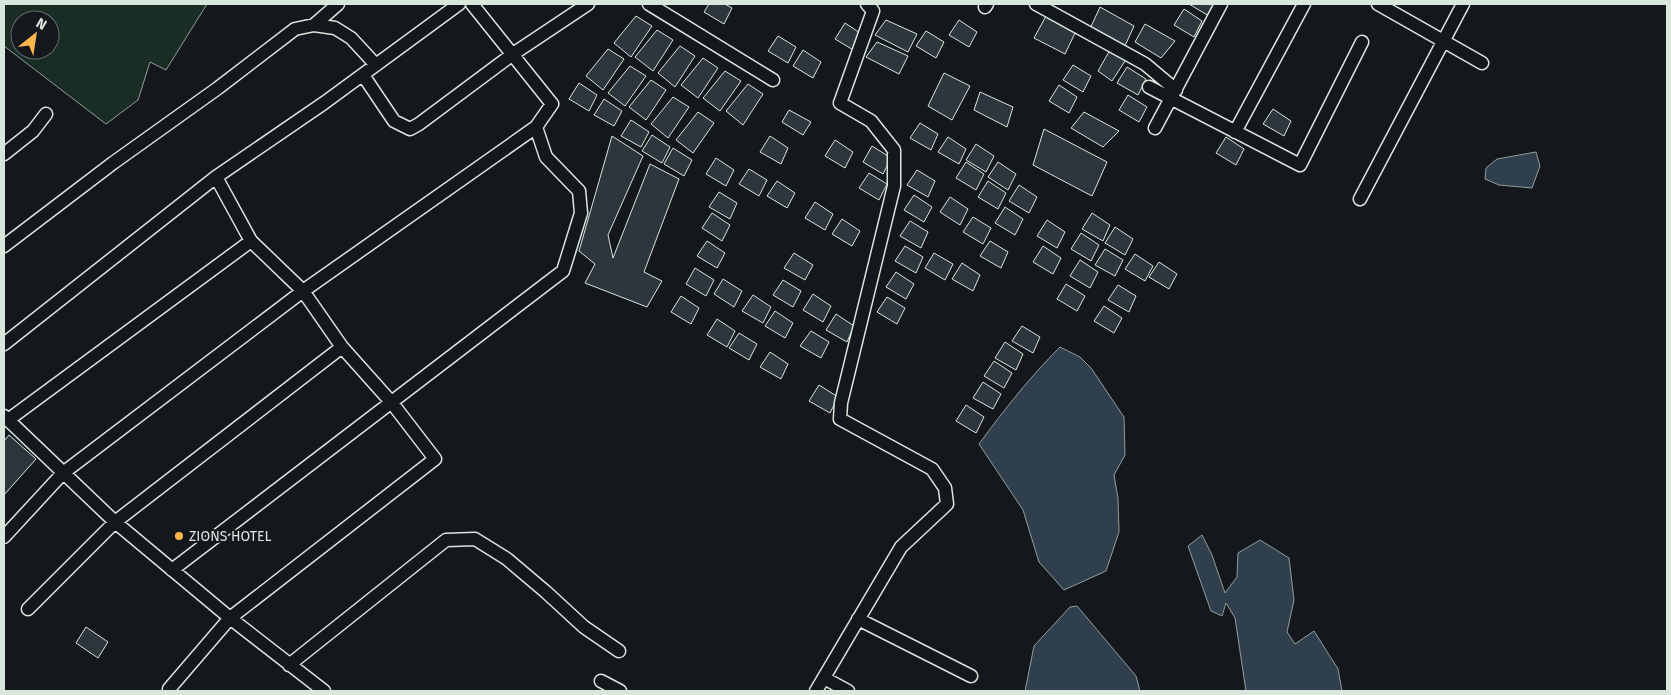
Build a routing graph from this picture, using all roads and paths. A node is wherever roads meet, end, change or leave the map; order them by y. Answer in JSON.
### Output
{"nodes":[{"id":1,"x":338,"y":4,"type":"edge"},
{"id":2,"x":459,"y":4,"type":"edge"},
{"id":3,"x":472,"y":4,"type":"edge"},
{"id":4,"x":588,"y":4,"type":"edge"},
{"id":5,"x":649,"y":4,"type":"edge"},
{"id":6,"x":1036,"y":4,"type":"edge"},
{"id":7,"x":1221,"y":4,"type":"edge"},
{"id":8,"x":1304,"y":4,"type":"edge"},
{"id":9,"x":1378,"y":4,"type":"edge"},
{"id":10,"x":1463,"y":4,"type":"edge"},
{"id":11,"x":872,"y":6,"type":"edge"},
{"id":12,"x":314,"y":25,"type":"junction"},
{"id":13,"x":1443,"y":41,"type":"junction"},
{"id":14,"x":1362,"y":42,"type":"dead end"},
{"id":15,"x":513,"y":54,"type":"junction"},
{"id":16,"x":1482,"y":63,"type":"dead end"},
{"id":17,"x":376,"y":65,"type":"junction"},
{"id":18,"x":363,"y":75,"type":"junction"},
{"id":19,"x":773,"y":80,"type":"dead end"},
{"id":20,"x":1149,"y":87,"type":"dead end"},
{"id":21,"x":1173,"y":94,"type":"junction"},
{"id":22,"x":46,"y":114,"type":"dead end"},
{"id":23,"x":536,"y":127,"type":"junction"},
{"id":24,"x":1155,"y":128,"type":"dead end"},
{"id":25,"x":1235,"y":132,"type":"junction"},
{"id":26,"x":4,"y":154,"type":"edge"},
{"id":27,"x":216,"y":177,"type":"junction"},
{"id":28,"x":1360,"y":199,"type":"dead end"},
{"id":29,"x":251,"y":240,"type":"junction"},
{"id":30,"x":4,"y":246,"type":"edge"},
{"id":31,"x":303,"y":291,"type":"junction"},
{"id":32,"x":4,"y":344,"type":"edge"},
{"id":33,"x":342,"y":348,"type":"junction"},
{"id":34,"x":392,"y":403,"type":"junction"},
{"id":35,"x":6,"y":418,"type":"edge"},
{"id":36,"x":62,"y":473,"type":"junction"},
{"id":37,"x":115,"y":522,"type":"junction"},
{"id":38,"x":4,"y":537,"type":"edge"},
{"id":39,"x":172,"y":570,"type":"junction"},
{"id":40,"x":28,"y":609,"type":"dead end"},
{"id":41,"x":230,"y":618,"type":"junction"},
{"id":42,"x":858,"y":620,"type":"junction"},
{"id":43,"x":619,"y":651,"type":"dead end"},
{"id":44,"x":289,"y":665,"type":"junction"},
{"id":45,"x":971,"y":676,"type":"dead end"},
{"id":46,"x":824,"y":678,"type":"junction"},
{"id":47,"x":601,"y":682,"type":"dead end"},
{"id":48,"x":169,"y":689,"type":"dead end"},
{"id":49,"x":324,"y":691,"type":"edge"},
{"id":50,"x":620,"y":691,"type":"edge"},
{"id":51,"x":816,"y":691,"type":"edge"},
{"id":52,"x":848,"y":691,"type":"edge"}],
"edges":[{"from":1,"to":12,"type":"street"},
{"from":2,"to":17,"type":"street"},
{"from":3,"to":15,"type":"street"},
{"from":4,"to":15,"type":"street"},
{"from":5,"to":19,"type":"street"},
{"from":6,"to":21,"type":"street"},
{"from":7,"to":21,"type":"street"},
{"from":8,"to":25,"type":"street"},
{"from":9,"to":13,"type":"street"},
{"from":10,"to":13,"type":"street"},
{"from":11,"to":42,"type":"street"},
{"from":12,"to":17,"type":"street"},
{"from":12,"to":30,"type":"street"},
{"from":13,"to":16,"type":"street"},
{"from":13,"to":28,"type":"street"},
{"from":14,"to":25,"type":"street"},
{"from":15,"to":18,"type":"street"},
{"from":15,"to":23,"type":"street"},
{"from":17,"to":18,"type":"street"},
{"from":18,"to":27,"type":"street"},
{"from":20,"to":21,"type":"street"},
{"from":21,"to":24,"type":"street"},
{"from":21,"to":25,"type":"street"},
{"from":22,"to":26,"type":"street"},
{"from":23,"to":31,"type":"street"},
{"from":23,"to":34,"type":"street"},
{"from":27,"to":29,"type":"street"},
{"from":27,"to":32,"type":"street"},
{"from":29,"to":31,"type":"street"},
{"from":29,"to":35,"type":"street"},
{"from":31,"to":33,"type":"street"},
{"from":31,"to":36,"type":"street"},
{"from":33,"to":34,"type":"street"},
{"from":33,"to":37,"type":"street"},
{"from":34,"to":39,"type":"street"},
{"from":34,"to":41,"type":"street"},
{"from":35,"to":36,"type":"street"},
{"from":36,"to":37,"type":"street"},
{"from":36,"to":38,"type":"street"},
{"from":37,"to":39,"type":"street"},
{"from":37,"to":40,"type":"street"},
{"from":39,"to":41,"type":"street"},
{"from":41,"to":44,"type":"street"},
{"from":41,"to":48,"type":"street"},
{"from":42,"to":45,"type":"street"},
{"from":42,"to":46,"type":"street"},
{"from":43,"to":44,"type":"street"},
{"from":44,"to":49,"type":"street"},
{"from":46,"to":51,"type":"street"},
{"from":46,"to":52,"type":"street"},
{"from":47,"to":50,"type":"street"}]}
